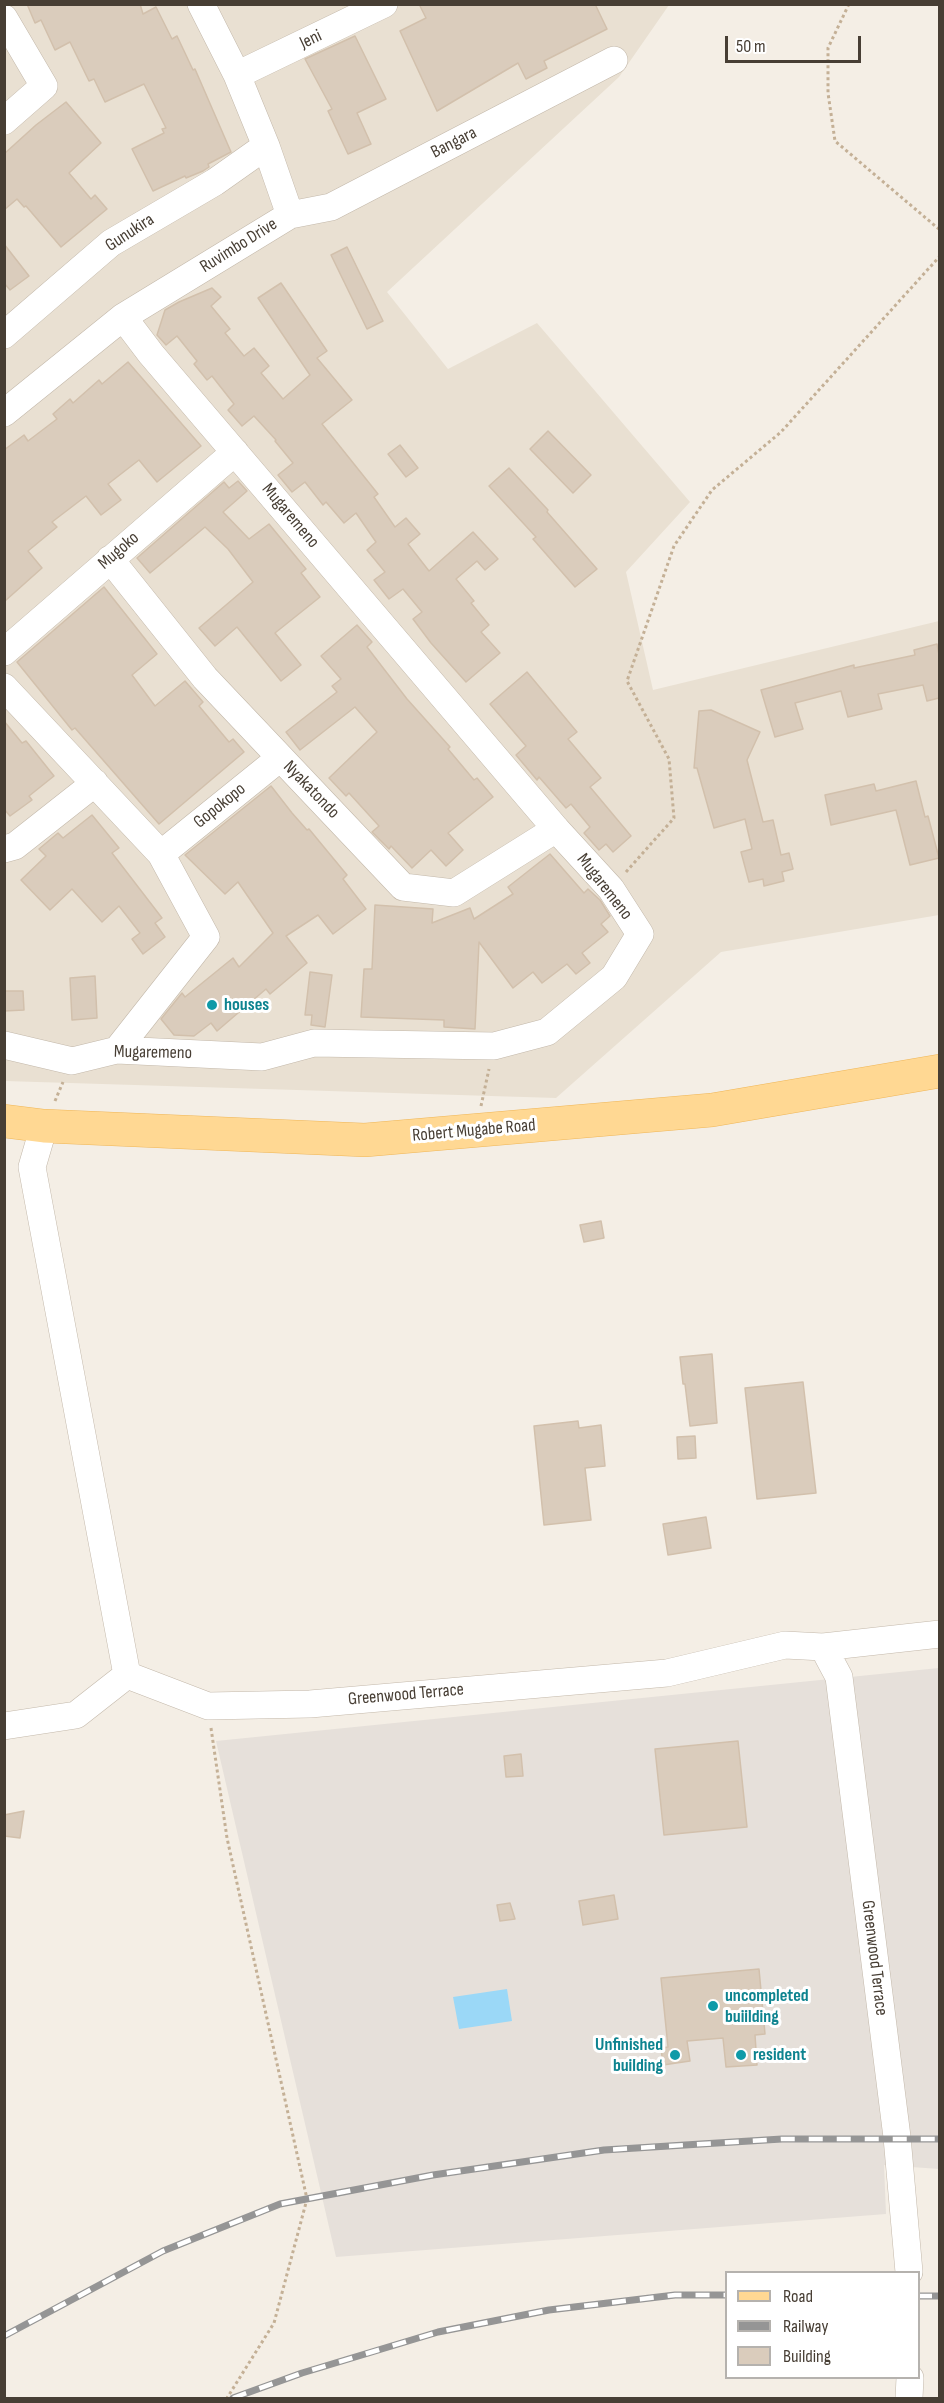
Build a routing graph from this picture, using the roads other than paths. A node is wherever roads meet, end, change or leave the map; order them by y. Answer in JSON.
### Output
{"nodes":[{"id":1,"x":201,"y":4,"type":"edge"},
{"id":2,"x":384,"y":4,"type":"edge"},
{"id":3,"x":4,"y":18,"type":"edge"},
{"id":4,"x":614,"y":60,"type":"dead end"},
{"id":5,"x":237,"y":75,"type":"junction"},
{"id":6,"x":4,"y":121,"type":"edge"},
{"id":7,"x":266,"y":146,"type":"junction"},
{"id":8,"x":290,"y":215,"type":"junction"},
{"id":9,"x":123,"y":317,"type":"junction"},
{"id":10,"x":4,"y":335,"type":"edge"},
{"id":11,"x":4,"y":413,"type":"edge"},
{"id":12,"x":236,"y":452,"type":"junction"},
{"id":13,"x":110,"y":559,"type":"junction"},
{"id":14,"x":4,"y":652,"type":"edge"},
{"id":15,"x":4,"y":687,"type":"edge"},
{"id":16,"x":280,"y":758,"type":"junction"},
{"id":17,"x":95,"y":783,"type":"junction"},
{"id":18,"x":556,"y":829,"type":"junction"},
{"id":19,"x":4,"y":849,"type":"edge"},
{"id":20,"x":161,"y":854,"type":"junction"},
{"id":21,"x":4,"y":1046,"type":"edge"},
{"id":22,"x":117,"y":1050,"type":"junction"},
{"id":23,"x":939,"y":1071,"type":"edge"},
{"id":24,"x":4,"y":1121,"type":"edge"},
{"id":25,"x":44,"y":1126,"type":"junction"},
{"id":26,"x":939,"y":1634,"type":"edge"},
{"id":27,"x":823,"y":1647,"type":"junction"},
{"id":28,"x":127,"y":1675,"type":"junction"},
{"id":29,"x":4,"y":1726,"type":"edge"},
{"id":30,"x":909,"y":2271,"type":"edge"},
{"id":31,"x":910,"y":2379,"type":"edge"},
{"id":32,"x":909,"y":2398,"type":"edge"}],
"edges":[{"from":1,"to":5,"type":"street","name":"Ruvimbo Drive"},
{"from":2,"to":5,"type":"street","name":"Jeni"},
{"from":3,"to":6,"type":"street"},
{"from":4,"to":8,"type":"street","name":"Bangara"},
{"from":5,"to":7,"type":"street","name":"Ruvimbo Drive"},
{"from":7,"to":8,"type":"street","name":"Ruvimbo Drive"},
{"from":7,"to":10,"type":"street","name":"Gunukira"},
{"from":8,"to":9,"type":"street","name":"Ruvimbo Drive"},
{"from":9,"to":11,"type":"street","name":"Ruvimbo Drive"},
{"from":9,"to":12,"type":"street","name":"Mugaremeno"},
{"from":12,"to":13,"type":"street","name":"Mugoko"},
{"from":12,"to":18,"type":"street","name":"Mugaremeno"},
{"from":13,"to":14,"type":"street","name":"Mugoko"},
{"from":13,"to":16,"type":"street","name":"Nyakatondo"},
{"from":15,"to":17,"type":"street"},
{"from":16,"to":18,"type":"street","name":"Nyakatondo"},
{"from":16,"to":20,"type":"street","name":"Gopokopo"},
{"from":17,"to":19,"type":"street"},
{"from":17,"to":20,"type":"street"},
{"from":18,"to":22,"type":"street","name":"Mugaremeno"},
{"from":20,"to":22,"type":"street"},
{"from":21,"to":22,"type":"street","name":"Mugaremeno"},
{"from":23,"to":25,"type":"main road","name":"Robert Mugabe Road"},
{"from":24,"to":25,"type":"main road","name":"Robert Mugabe Road"},
{"from":25,"to":28,"type":"street"},
{"from":26,"to":27,"type":"street","name":"Greenwood Terrace"},
{"from":27,"to":28,"type":"street","name":"Greenwood Terrace"},
{"from":27,"to":30,"type":"street","name":"Greenwood Terrace"},
{"from":28,"to":29,"type":"street"},
{"from":31,"to":32,"type":"street"}]}
